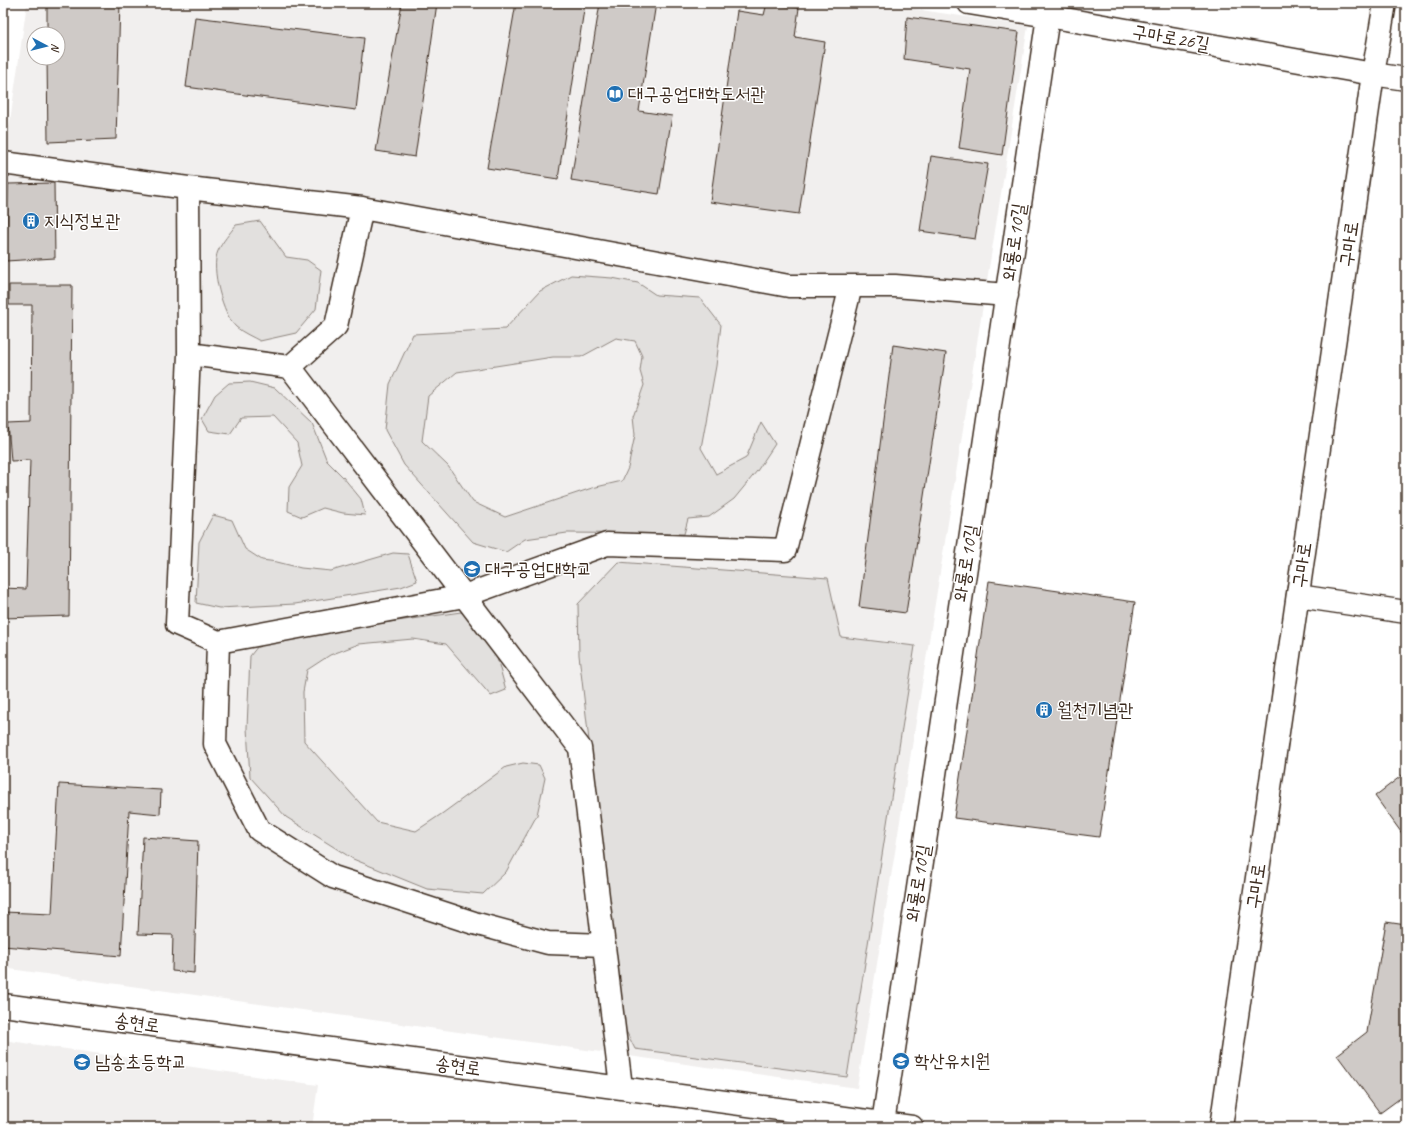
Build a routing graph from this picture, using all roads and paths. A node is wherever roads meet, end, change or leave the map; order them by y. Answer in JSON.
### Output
{"nodes":[{"id":1,"x":969,"y":3,"type":"edge"},
{"id":2,"x":1385,"y":3,"type":"edge"},
{"id":3,"x":1049,"y":9,"type":"edge"},
{"id":4,"x":1373,"y":74,"type":"junction"},
{"id":5,"x":1406,"y":79,"type":"edge"},
{"id":6,"x":3,"y":163,"type":"edge"},
{"id":7,"x":188,"y":188,"type":"junction"},
{"id":8,"x":362,"y":208,"type":"junction"},
{"id":9,"x":851,"y":286,"type":"junction"},
{"id":10,"x":1007,"y":294,"type":"junction"},
{"id":11,"x":189,"y":354,"type":"junction"},
{"id":12,"x":290,"y":367,"type":"junction"},
{"id":13,"x":464,"y":596,"type":"junction"},
{"id":14,"x":1298,"y":596,"type":"junction"},
{"id":15,"x":1406,"y":612,"type":"edge"},
{"id":16,"x":218,"y":642,"type":"junction"},
{"id":17,"x":604,"y":945,"type":"junction"},
{"id":18,"x":3,"y":1005,"type":"edge"},
{"id":19,"x":621,"y":1087,"type":"junction"},
{"id":20,"x":883,"y":1122,"type":"junction"},
{"id":21,"x":912,"y":1127,"type":"edge"},
{"id":22,"x":1221,"y":1127,"type":"edge"}],
"edges":[{"from":1,"to":3,"type":"street","name":"구마로26길"},
{"from":2,"to":4,"type":"street","name":"구마로"},
{"from":3,"to":4,"type":"street","name":"구마로26길"},
{"from":3,"to":10,"type":"street","name":"와룡로10길"},
{"from":4,"to":5,"type":"street","name":"구마로26길"},
{"from":4,"to":14,"type":"street","name":"구마로"},
{"from":6,"to":7,"type":"street"},
{"from":7,"to":8,"type":"street"},
{"from":7,"to":11,"type":"street"},
{"from":8,"to":9,"type":"street"},
{"from":8,"to":12,"type":"street"},
{"from":9,"to":10,"type":"street"},
{"from":9,"to":13,"type":"street"},
{"from":10,"to":20,"type":"street","name":"와룡로10길"},
{"from":11,"to":12,"type":"street"},
{"from":11,"to":16,"type":"street"},
{"from":12,"to":13,"type":"street"},
{"from":13,"to":16,"type":"street"},
{"from":13,"to":17,"type":"street"},
{"from":14,"to":15,"type":"street"},
{"from":14,"to":22,"type":"street","name":"구마로"},
{"from":16,"to":17,"type":"street"},
{"from":17,"to":19,"type":"street"},
{"from":18,"to":19,"type":"street","name":"송현로"},
{"from":19,"to":20,"type":"street","name":"송현로"},
{"from":20,"to":21,"type":"street","name":"송현로"}]}
